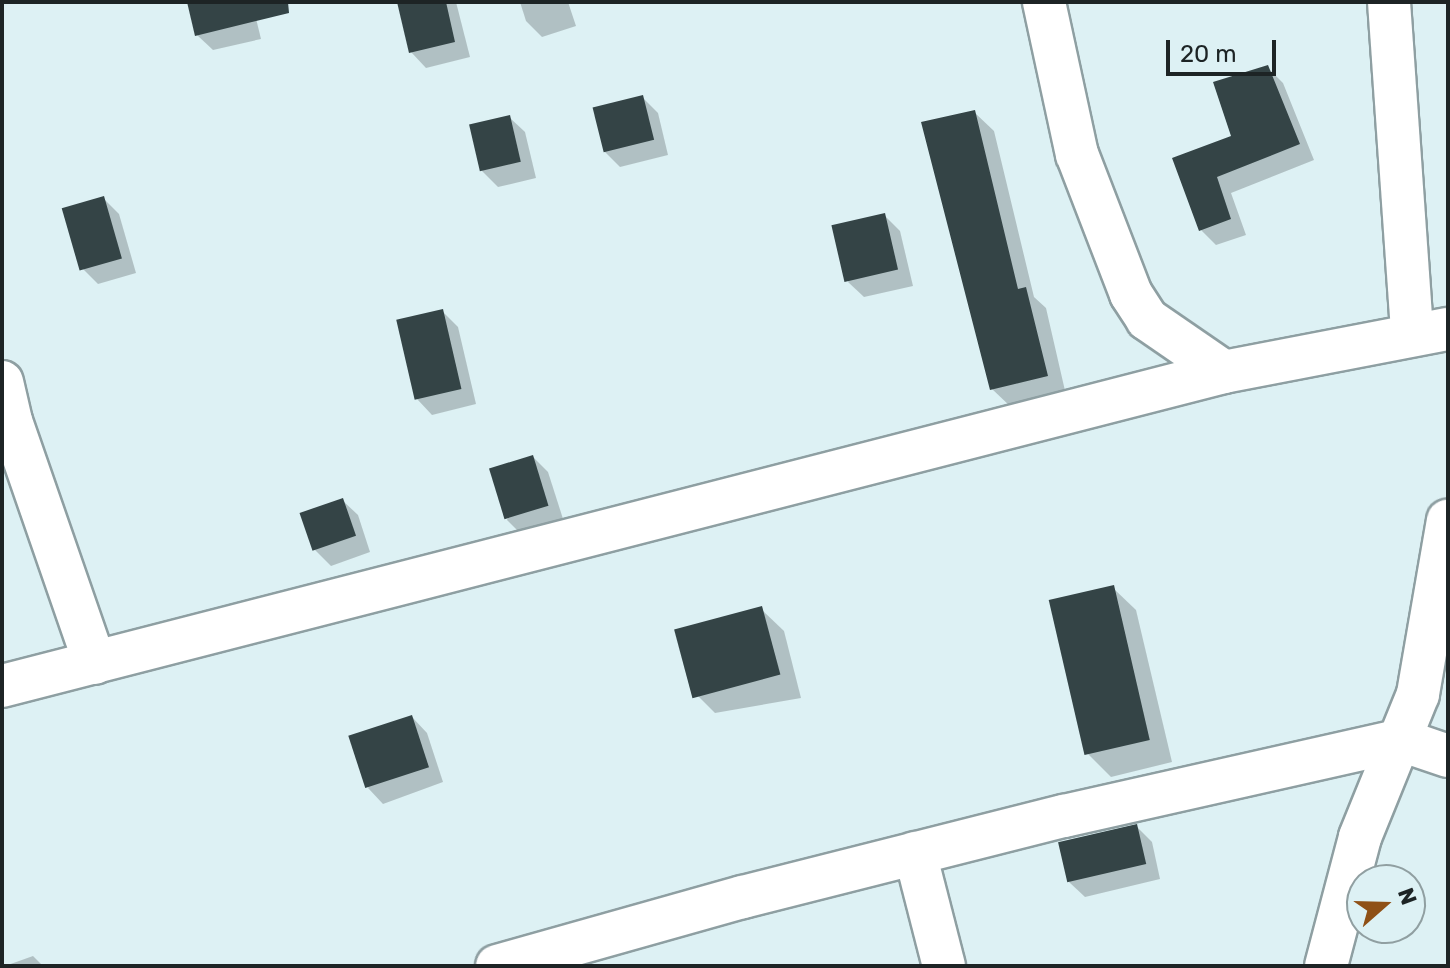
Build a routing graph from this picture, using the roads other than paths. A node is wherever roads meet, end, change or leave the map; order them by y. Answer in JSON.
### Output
{"nodes":[{"id":1,"x":1044,"y":2,"type":"edge"},
{"id":2,"x":1389,"y":2,"type":"edge"},
{"id":3,"x":1430,"y":331,"type":"edge"},
{"id":4,"x":1224,"y":372,"type":"junction"},
{"id":5,"x":2,"y":382,"type":"edge"},
{"id":6,"x":1448,"y":521,"type":"edge"},
{"id":7,"x":95,"y":663,"type":"junction"},
{"id":8,"x":1437,"y":665,"type":"edge"},
{"id":9,"x":2,"y":686,"type":"edge"},
{"id":10,"x":1401,"y":740,"type":"junction"},
{"id":11,"x":1448,"y":756,"type":"edge"},
{"id":12,"x":915,"y":853,"type":"junction"},
{"id":13,"x":562,"y":958,"type":"edge"},
{"id":14,"x":497,"y":966,"type":"edge"},
{"id":15,"x":944,"y":966,"type":"edge"},
{"id":16,"x":1326,"y":966,"type":"edge"}],
"edges":[{"from":1,"to":4,"type":"street"},
{"from":2,"to":3,"type":"street"},
{"from":3,"to":4,"type":"street"},
{"from":4,"to":7,"type":"street"},
{"from":5,"to":7,"type":"street"},
{"from":6,"to":8,"type":"street"},
{"from":7,"to":9,"type":"street"},
{"from":8,"to":10,"type":"street"},
{"from":10,"to":11,"type":"street"},
{"from":10,"to":12,"type":"street"},
{"from":10,"to":16,"type":"street"},
{"from":12,"to":13,"type":"street"},
{"from":12,"to":15,"type":"street"},
{"from":13,"to":14,"type":"street"}]}
